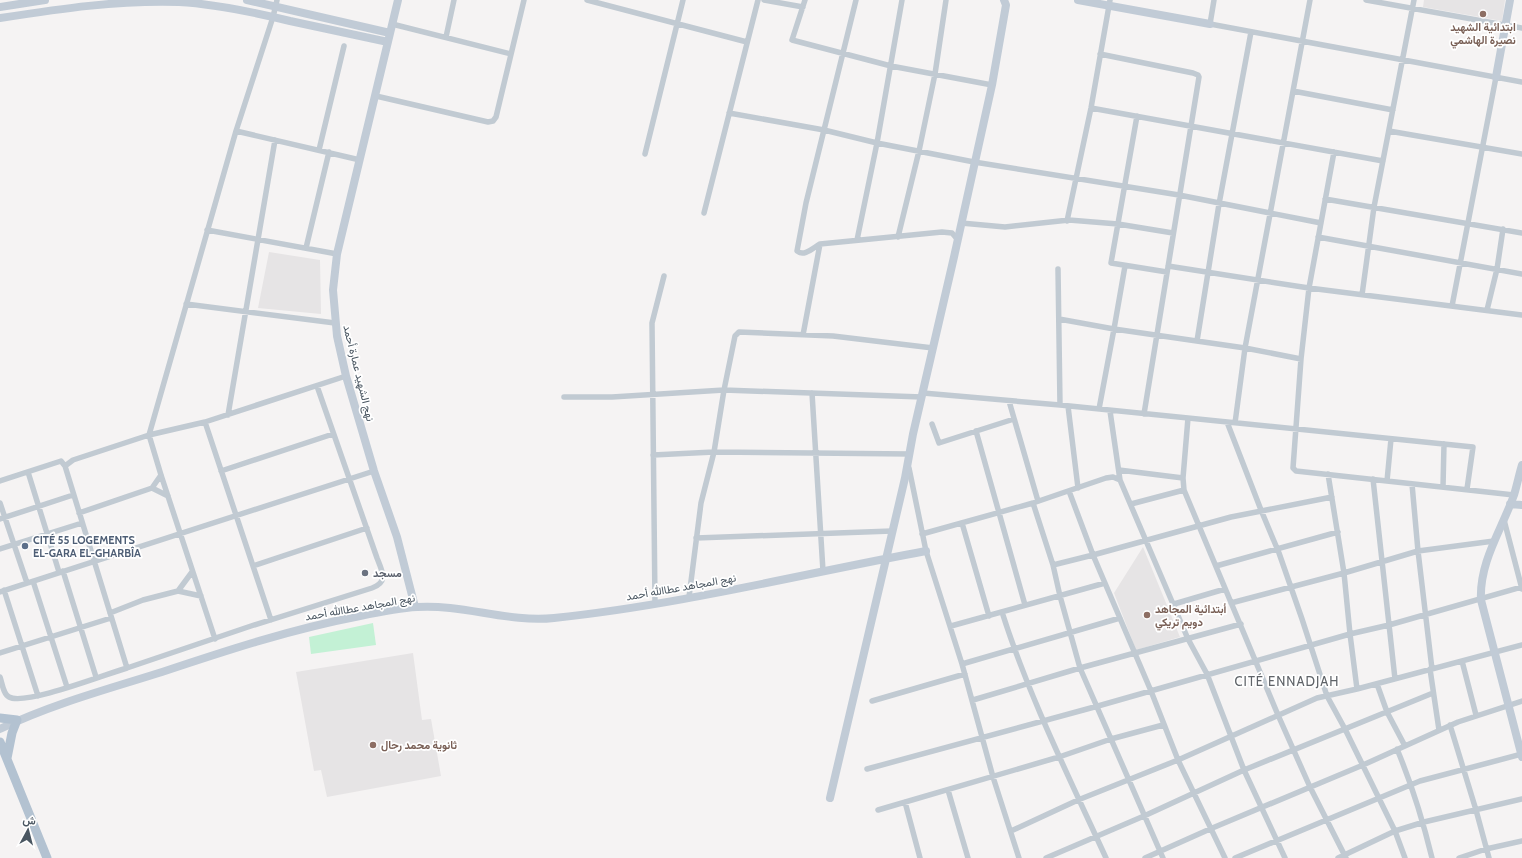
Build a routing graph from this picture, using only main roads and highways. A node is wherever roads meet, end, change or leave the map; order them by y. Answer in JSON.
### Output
{"nodes":[{"id":1,"x":0,"y":718,"type":"edge"},
{"id":2,"x":0,"y":742,"type":"edge"},
{"id":3,"x":7,"y":758,"type":"junction"},
{"id":4,"x":47,"y":858,"type":"edge"}],
"edges":[{"from":1,"to":3,"type":"main road"},
{"from":2,"to":3,"type":"main road"},
{"from":3,"to":4,"type":"main road"}]}
